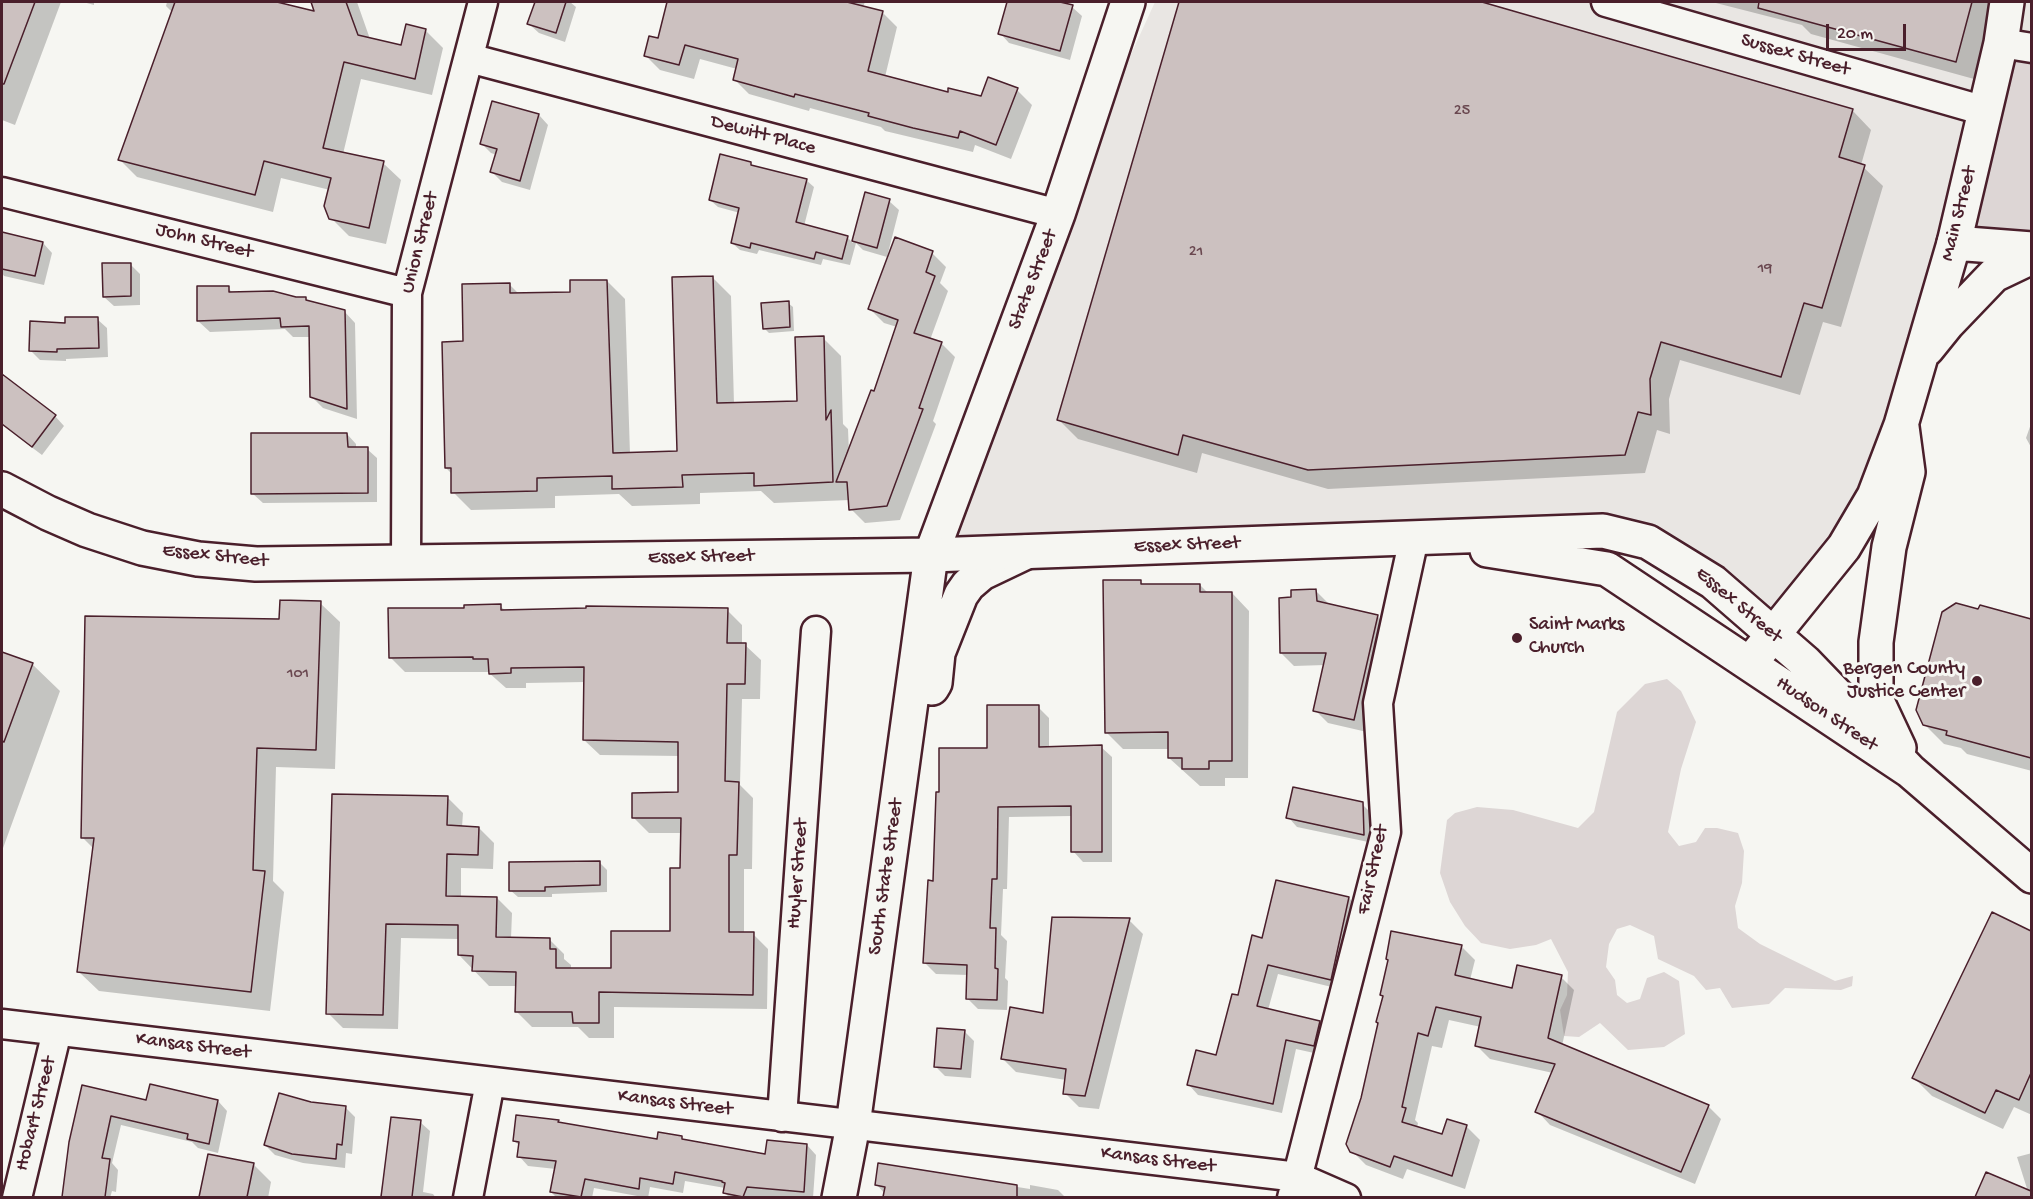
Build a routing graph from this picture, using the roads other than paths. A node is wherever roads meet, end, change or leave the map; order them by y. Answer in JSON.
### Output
{"nodes":[{"id":1,"x":483,"y":2,"type":"edge"},
{"id":2,"x":1128,"y":2,"type":"edge"},
{"id":3,"x":1605,"y":2,"type":"edge"},
{"id":4,"x":2007,"y":2,"type":"edge"},
{"id":5,"x":2016,"y":45,"type":"edge"},
{"id":6,"x":469,"y":58,"type":"junction"},
{"id":7,"x":1985,"y":111,"type":"junction"},
{"id":8,"x":2,"y":192,"type":"edge"},
{"id":9,"x":1058,"y":214,"type":"junction"},
{"id":10,"x":1954,"y":243,"type":"junction"},
{"id":11,"x":2031,"y":249,"type":"edge"},
{"id":12,"x":2031,"y":257,"type":"edge"},
{"id":13,"x":407,"y":293,"type":"junction"},
{"id":14,"x":1918,"y":360,"type":"junction"},
{"id":15,"x":1901,"y":425,"type":"junction"},
{"id":16,"x":2,"y":489,"type":"edge"},
{"id":17,"x":1414,"y":538,"type":"junction"},
{"id":18,"x":1026,"y":552,"type":"junction"},
{"id":19,"x":931,"y":555,"type":"junction"},
{"id":20,"x":406,"y":562,"type":"junction"},
{"id":21,"x":1607,"y":569,"type":"joint"},
{"id":22,"x":816,"y":631,"type":"dead end"},
{"id":23,"x":1773,"y":635,"type":"junction"},
{"id":24,"x":1751,"y":663,"type":"junction"},
{"id":25,"x":906,"y":730,"type":"junction"},
{"id":26,"x":1910,"y":771,"type":"junction"},
{"id":27,"x":2031,"y":876,"type":"edge"},
{"id":28,"x":2,"y":1024,"type":"edge"},
{"id":29,"x":57,"y":1031,"type":"junction"},
{"id":30,"x":490,"y":1082,"type":"junction"},
{"id":31,"x":782,"y":1117,"type":"junction"},
{"id":32,"x":853,"y":1125,"type":"junction"},
{"id":33,"x":1295,"y":1187,"type":"edge"},
{"id":34,"x":17,"y":1197,"type":"edge"},
{"id":35,"x":468,"y":1197,"type":"edge"},
{"id":36,"x":839,"y":1197,"type":"edge"},
{"id":37,"x":1346,"y":1197,"type":"edge"}],
"edges":[{"from":1,"to":6,"type":"street","name":"Union Street"},
{"from":2,"to":9,"type":"main road","name":"State Street"},
{"from":3,"to":7,"type":"street","name":"Sussex Street"},
{"from":4,"to":5,"type":"main road","name":"Main Street"},
{"from":5,"to":7,"type":"main road","name":"Main Street"},
{"from":6,"to":9,"type":"street","name":"Dewitt Place"},
{"from":6,"to":13,"type":"street","name":"Union Street"},
{"from":7,"to":10,"type":"main road","name":"Main Street"},
{"from":8,"to":13,"type":"street","name":"John Street"},
{"from":9,"to":19,"type":"main road","name":"State Street"},
{"from":10,"to":11,"type":"main road"},
{"from":10,"to":14,"type":"main road","name":"Main Street"},
{"from":12,"to":14,"type":"main road"},
{"from":13,"to":20,"type":"street","name":"Union Street"},
{"from":14,"to":15,"type":"main road","name":"Main Street"},
{"from":15,"to":23,"type":"main road","name":"Main Street"},
{"from":15,"to":26,"type":"main road","name":"Main Street"},
{"from":16,"to":20,"type":"main road","name":"Essex Street"},
{"from":17,"to":18,"type":"main road","name":"Essex Street"},
{"from":17,"to":21,"type":"main road","name":"Essex Street"},
{"from":17,"to":23,"type":"main road","name":"Essex Street"},
{"from":17,"to":33,"type":"street","name":"Fair Street"},
{"from":18,"to":19,"type":"main road","name":"Essex Street"},
{"from":18,"to":25,"type":"main road"},
{"from":19,"to":20,"type":"main road","name":"Essex Street"},
{"from":19,"to":25,"type":"main road","name":"South State Street"},
{"from":21,"to":24,"type":"main road","name":"Hudson Street"},
{"from":22,"to":31,"type":"street","name":"Huyler Street"},
{"from":23,"to":24,"type":"main road","name":"Main Street"},
{"from":23,"to":26,"type":"main road","name":"Essex Street"},
{"from":24,"to":26,"type":"main road","name":"Hudson Street"},
{"from":25,"to":32,"type":"main road","name":"South State Street"},
{"from":26,"to":27,"type":"main road","name":"Hudson Street"},
{"from":28,"to":29,"type":"street","name":"Kansas Street"},
{"from":29,"to":30,"type":"street","name":"Kansas Street"},
{"from":29,"to":34,"type":"street","name":"Hobart Street"},
{"from":30,"to":31,"type":"street","name":"Kansas Street"},
{"from":30,"to":35,"type":"street"},
{"from":31,"to":32,"type":"street","name":"Kansas Street"},
{"from":32,"to":33,"type":"street","name":"Kansas Street"},
{"from":32,"to":36,"type":"main road","name":"South State Street"},
{"from":33,"to":37,"type":"street","name":"Kansas Street"}]}
